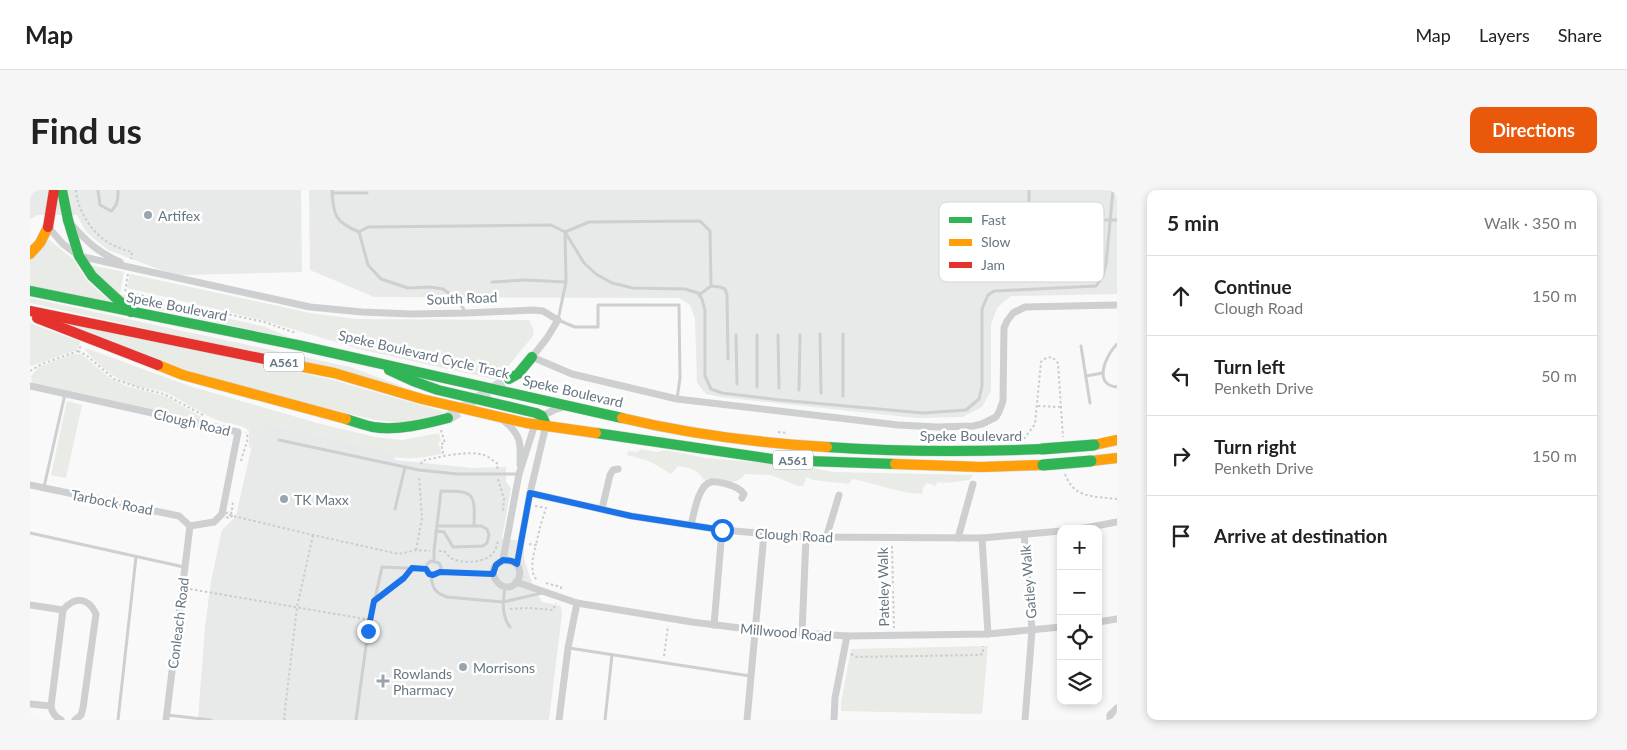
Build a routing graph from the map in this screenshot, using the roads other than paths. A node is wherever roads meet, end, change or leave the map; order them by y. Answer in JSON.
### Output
{"nodes":[{"id":1,"x":54,"y":190,"type":"edge"},
{"id":2,"x":62,"y":190,"type":"edge"},
{"id":3,"x":98,"y":190,"type":"edge"},
{"id":4,"x":118,"y":190,"type":"edge"},
{"id":5,"x":1113,"y":190,"type":"edge"},
{"id":6,"x":332,"y":192,"type":"edge"},
{"id":7,"x":367,"y":193,"type":"dead end"},
{"id":8,"x":68,"y":220,"type":"junction"},
{"id":9,"x":1104,"y":220,"type":"edge"},
{"id":10,"x":1110,"y":220,"type":"junction"},
{"id":11,"x":1117,"y":220,"type":"edge"},
{"id":12,"x":48,"y":227,"type":"junction"},
{"id":13,"x":359,"y":232,"type":"junction"},
{"id":14,"x":565,"y":232,"type":"junction"},
{"id":15,"x":30,"y":254,"type":"edge"},
{"id":16,"x":79,"y":256,"type":"junction"},
{"id":17,"x":130,"y":266,"type":"junction"},
{"id":18,"x":1104,"y":272,"type":"edge"},
{"id":19,"x":492,"y":282,"type":"dead end"},
{"id":20,"x":566,"y":282,"type":"junction"},
{"id":21,"x":1099,"y":282,"type":"edge"},
{"id":22,"x":711,"y":286,"type":"junction"},
{"id":23,"x":30,"y":291,"type":"edge"},
{"id":24,"x":700,"y":295,"type":"junction"},
{"id":25,"x":1117,"y":305,"type":"edge"},
{"id":26,"x":30,"y":311,"type":"edge"},
{"id":27,"x":131,"y":312,"type":"junction"},
{"id":28,"x":467,"y":313,"type":"junction"},
{"id":29,"x":30,"y":315,"type":"edge"},
{"id":30,"x":558,"y":320,"type":"junction"},
{"id":31,"x":820,"y":334,"type":"dead end"},
{"id":32,"x":843,"y":334,"type":"dead end"},
{"id":33,"x":756,"y":335,"type":"dead end"},
{"id":34,"x":778,"y":335,"type":"dead end"},
{"id":35,"x":800,"y":335,"type":"dead end"},
{"id":36,"x":736,"y":336,"type":"dead end"},
{"id":37,"x":1117,"y":344,"type":"edge"},
{"id":38,"x":1081,"y":346,"type":"dead end"},
{"id":39,"x":532,"y":356,"type":"junction"},
{"id":40,"x":728,"y":359,"type":"dead end"},
{"id":41,"x":373,"y":362,"type":"junction"},
{"id":42,"x":1103,"y":373,"type":"junction"},
{"id":43,"x":1086,"y":376,"type":"junction"},
{"id":44,"x":509,"y":379,"type":"tunnel mouth"},
{"id":45,"x":737,"y":384,"type":"dead end"},
{"id":46,"x":30,"y":386,"type":"edge"},
{"id":47,"x":757,"y":387,"type":"dead end"},
{"id":48,"x":1117,"y":387,"type":"edge"},
{"id":49,"x":779,"y":388,"type":"dead end"},
{"id":50,"x":799,"y":390,"type":"dead end"},
{"id":51,"x":821,"y":393,"type":"dead end"},
{"id":52,"x":65,"y":394,"type":"junction"},
{"id":53,"x":843,"y":396,"type":"dead end"},
{"id":54,"x":677,"y":399,"type":"junction"},
{"id":55,"x":1090,"y":403,"type":"dead end"},
{"id":56,"x":570,"y":405,"type":"junction"},
{"id":57,"x":500,"y":417,"type":"junction"},
{"id":58,"x":442,"y":419,"type":"tunnel mouth"},
{"id":59,"x":541,"y":422,"type":"junction"},
{"id":60,"x":279,"y":440,"type":"dead end"},
{"id":61,"x":1117,"y":441,"type":"edge"},
{"id":62,"x":1117,"y":458,"type":"edge"},
{"id":63,"x":405,"y":467,"type":"junction"},
{"id":64,"x":618,"y":469,"type":"dead end"},
{"id":65,"x":519,"y":474,"type":"junction"},
{"id":66,"x":973,"y":484,"type":"dead end"},
{"id":67,"x":30,"y":485,"type":"edge"},
{"id":68,"x":44,"y":488,"type":"junction"},
{"id":69,"x":530,"y":493,"type":"junction"},
{"id":70,"x":839,"y":495,"type":"dead end"},
{"id":71,"x":742,"y":498,"type":"dead end"},
{"id":72,"x":395,"y":509,"type":"dead end"},
{"id":73,"x":602,"y":509,"type":"junction"},
{"id":74,"x":1117,"y":522,"type":"edge"},
{"id":75,"x":691,"y":525,"type":"junction"},
{"id":76,"x":1101,"y":525,"type":"edge"},
{"id":77,"x":190,"y":526,"type":"junction"},
{"id":78,"x":437,"y":526,"type":"junction"},
{"id":79,"x":474,"y":526,"type":"junction"},
{"id":80,"x":722,"y":530,"type":"junction"},
{"id":81,"x":436,"y":531,"type":"junction"},
{"id":82,"x":1057,"y":531,"type":"edge"},
{"id":83,"x":30,"y":533,"type":"edge"},
{"id":84,"x":764,"y":534,"type":"junction"},
{"id":85,"x":1024,"y":534,"type":"junction"},
{"id":86,"x":806,"y":537,"type":"junction"},
{"id":87,"x":826,"y":538,"type":"junction"},
{"id":88,"x":958,"y":538,"type":"junction"},
{"id":89,"x":982,"y":538,"type":"junction"},
{"id":90,"x":136,"y":558,"type":"junction"},
{"id":91,"x":503,"y":560,"type":"junction"},
{"id":92,"x":434,"y":561,"type":"junction"},
{"id":93,"x":517,"y":564,"type":"junction"},
{"id":94,"x":185,"y":567,"type":"junction"},
{"id":95,"x":412,"y":568,"type":"junction"},
{"id":96,"x":426,"y":569,"type":"junction"},
{"id":97,"x":440,"y":572,"type":"junction"},
{"id":98,"x":493,"y":574,"type":"junction"},
{"id":99,"x":431,"y":575,"type":"junction"},
{"id":100,"x":516,"y":582,"type":"junction"},
{"id":101,"x":505,"y":586,"type":"junction"},
{"id":102,"x":546,"y":592,"type":"junction"},
{"id":103,"x":374,"y":601,"type":"junction"},
{"id":104,"x":503,"y":602,"type":"junction"},
{"id":105,"x":577,"y":604,"type":"junction"},
{"id":106,"x":30,"y":606,"type":"edge"},
{"id":107,"x":63,"y":610,"type":"junction"},
{"id":108,"x":1117,"y":619,"type":"edge"},
{"id":109,"x":1102,"y":621,"type":"edge"},
{"id":110,"x":714,"y":625,"type":"junction"},
{"id":111,"x":510,"y":627,"type":"dead end"},
{"id":112,"x":1057,"y":627,"type":"edge"},
{"id":113,"x":756,"y":630,"type":"junction"},
{"id":114,"x":1032,"y":630,"type":"junction"},
{"id":115,"x":802,"y":633,"type":"junction"},
{"id":116,"x":988,"y":634,"type":"junction"},
{"id":117,"x":847,"y":636,"type":"junction"},
{"id":118,"x":568,"y":648,"type":"junction"},
{"id":119,"x":612,"y":655,"type":"junction"},
{"id":120,"x":751,"y":676,"type":"junction"},
{"id":121,"x":30,"y":704,"type":"edge"},
{"id":122,"x":51,"y":706,"type":"junction"},
{"id":123,"x":1117,"y":708,"type":"edge"},
{"id":124,"x":166,"y":717,"type":"edge"},
{"id":125,"x":61,"y":720,"type":"edge"},
{"id":126,"x":76,"y":720,"type":"edge"},
{"id":127,"x":118,"y":720,"type":"edge"},
{"id":128,"x":211,"y":720,"type":"edge"},
{"id":129,"x":356,"y":720,"type":"edge"},
{"id":130,"x":559,"y":720,"type":"edge"},
{"id":131,"x":605,"y":720,"type":"edge"},
{"id":132,"x":747,"y":720,"type":"edge"},
{"id":133,"x":834,"y":720,"type":"edge"},
{"id":134,"x":1025,"y":720,"type":"edge"},
{"id":135,"x":1110,"y":720,"type":"edge"}],
"edges":[{"from":1,"to":12,"type":"main road"},
{"from":2,"to":8,"type":"main road"},
{"from":3,"to":4,"type":"lane"},
{"from":5,"to":10,"type":"lane"},
{"from":6,"to":7,"type":"lane"},
{"from":6,"to":13,"type":"lane"},
{"from":8,"to":16,"type":"main road"},
{"from":8,"to":17,"type":"street","name":"South Road"},
{"from":9,"to":10,"type":"lane"},
{"from":10,"to":11,"type":"lane"},
{"from":10,"to":18,"type":"lane"},
{"from":12,"to":15,"type":"main road"},
{"from":12,"to":16,"type":"street","name":"South Road"},
{"from":13,"to":14,"type":"lane"},
{"from":13,"to":28,"type":"lane"},
{"from":14,"to":20,"type":"lane"},
{"from":14,"to":22,"type":"lane"},
{"from":14,"to":24,"type":"lane"},
{"from":16,"to":17,"type":"street","name":"South Road"},
{"from":16,"to":27,"type":"main road"},
{"from":17,"to":28,"type":"street","name":"South Road"},
{"from":19,"to":20,"type":"lane"},
{"from":20,"to":30,"type":"lane"},
{"from":21,"to":24,"type":"lane"},
{"from":22,"to":24,"type":"lane"},
{"from":22,"to":40,"type":"lane"},
{"from":23,"to":27,"type":"main road","name":"Speke Boulevard","number":"A561"},
{"from":25,"to":54,"type":"street"},
{"from":26,"to":57,"type":"main road","number":"A561"},
{"from":27,"to":41,"type":"main road","name":"Speke Boulevard","number":"A561"},
{"from":28,"to":30,"type":"street","name":"South Road"},
{"from":29,"to":58,"type":"main road"},
{"from":30,"to":39,"type":"street"},
{"from":30,"to":54,"type":"lane","name":"South Road"},
{"from":31,"to":51,"type":"lane"},
{"from":32,"to":53,"type":"lane"},
{"from":33,"to":47,"type":"lane"},
{"from":34,"to":49,"type":"lane"},
{"from":35,"to":50,"type":"lane"},
{"from":36,"to":45,"type":"lane"},
{"from":37,"to":42,"type":"lane"},
{"from":38,"to":43,"type":"lane"},
{"from":39,"to":44,"type":"main road"},
{"from":39,"to":54,"type":"street"},
{"from":41,"to":56,"type":"main road","name":"Speke Boulevard","number":"A561"},
{"from":41,"to":59,"type":"main road","number":"A561"},
{"from":42,"to":43,"type":"lane"},
{"from":42,"to":48,"type":"lane"},
{"from":43,"to":55,"type":"lane"},
{"from":46,"to":52,"type":"street","name":"Clough Road"},
{"from":52,"to":68,"type":"lane"},
{"from":52,"to":77,"type":"street","name":"Clough Road"},
{"from":56,"to":59,"type":"street"},
{"from":56,"to":61,"type":"main road","name":"Speke Boulevard","number":"A561","bridge":true},
{"from":57,"to":59,"type":"main road","number":"A561"},
{"from":57,"to":65,"type":"street"},
{"from":59,"to":62,"type":"main road","number":"A561","bridge":true},
{"from":59,"to":65,"type":"street"},
{"from":59,"to":69,"type":"street"},
{"from":60,"to":63,"type":"lane"},
{"from":63,"to":65,"type":"lane"},
{"from":63,"to":72,"type":"lane"},
{"from":64,"to":73,"type":"street"},
{"from":65,"to":91,"type":"street"},
{"from":66,"to":88,"type":"street"},
{"from":67,"to":68,"type":"street","name":"Tarbock Road"},
{"from":68,"to":77,"type":"street","name":"Tarbock Road"},
{"from":69,"to":73,"type":"street","name":"Clough Road"},
{"from":69,"to":93,"type":"street"},
{"from":70,"to":87,"type":"street"},
{"from":71,"to":75,"type":"street"},
{"from":73,"to":75,"type":"street","name":"Clough Road"},
{"from":74,"to":76,"type":"street"},
{"from":75,"to":80,"type":"street","name":"Clough Road"},
{"from":77,"to":94,"type":"street","name":"Conleach Road"},
{"from":78,"to":79,"type":"lane"},
{"from":78,"to":79,"type":"lane"},
{"from":78,"to":81,"type":"lane"},
{"from":79,"to":81,"type":"lane"},
{"from":80,"to":84,"type":"street","name":"Clough Road"},
{"from":80,"to":110,"type":"street"},
{"from":81,"to":92,"type":"lane"},
{"from":82,"to":85,"type":"street","name":"Clough Road"},
{"from":83,"to":90,"type":"lane"},
{"from":84,"to":86,"type":"street","name":"Clough Road"},
{"from":84,"to":113,"type":"street"},
{"from":85,"to":89,"type":"street","name":"Clough Road"},
{"from":85,"to":114,"type":"street","name":"Gatley Walk"},
{"from":86,"to":87,"type":"street","name":"Clough Road"},
{"from":86,"to":115,"type":"street"},
{"from":87,"to":88,"type":"street","name":"Clough Road"},
{"from":88,"to":89,"type":"street","name":"Clough Road"},
{"from":89,"to":116,"type":"street"},
{"from":90,"to":94,"type":"lane"},
{"from":90,"to":127,"type":"lane"},
{"from":91,"to":93,"type":"street"},
{"from":91,"to":98,"type":"street"},
{"from":92,"to":96,"type":"lane"},
{"from":92,"to":97,"type":"lane"},
{"from":93,"to":100,"type":"street"},
{"from":94,"to":124,"type":"street","name":"Conleach Road"},
{"from":95,"to":96,"type":"lane"},
{"from":95,"to":103,"type":"lane"},
{"from":95,"to":103,"type":"lane"},
{"from":96,"to":99,"type":"lane"},
{"from":97,"to":98,"type":"lane"},
{"from":97,"to":99,"type":"lane"},
{"from":98,"to":101,"type":"street"},
{"from":99,"to":104,"type":"lane"},
{"from":100,"to":101,"type":"street"},
{"from":100,"to":102,"type":"street","name":"Millwood Road"},
{"from":101,"to":104,"type":"lane"},
{"from":102,"to":104,"type":"lane"},
{"from":102,"to":105,"type":"street","name":"Millwood Road"},
{"from":103,"to":129,"type":"lane"},
{"from":104,"to":111,"type":"lane"},
{"from":105,"to":110,"type":"street","name":"Millwood Road"},
{"from":105,"to":118,"type":"street"},
{"from":106,"to":107,"type":"street"},
{"from":107,"to":122,"type":"street"},
{"from":107,"to":126,"type":"street"},
{"from":108,"to":109,"type":"street"},
{"from":110,"to":113,"type":"street","name":"Millwood Road"},
{"from":112,"to":114,"type":"street","name":"Millwood Road"},
{"from":113,"to":115,"type":"street","name":"Millwood Road"},
{"from":113,"to":120,"type":"street"},
{"from":114,"to":116,"type":"street","name":"Millwood Road"},
{"from":114,"to":134,"type":"street","name":"Gatley Walk"},
{"from":115,"to":117,"type":"street","name":"Millwood Road"},
{"from":116,"to":117,"type":"street","name":"Millwood Road"},
{"from":117,"to":133,"type":"street"},
{"from":118,"to":119,"type":"lane"},
{"from":118,"to":130,"type":"street"},
{"from":119,"to":120,"type":"lane"},
{"from":119,"to":131,"type":"lane"},
{"from":120,"to":132,"type":"street"},
{"from":121,"to":122,"type":"street"},
{"from":122,"to":125,"type":"street"},
{"from":123,"to":135,"type":"street"},
{"from":124,"to":128,"type":"lane"}]}
